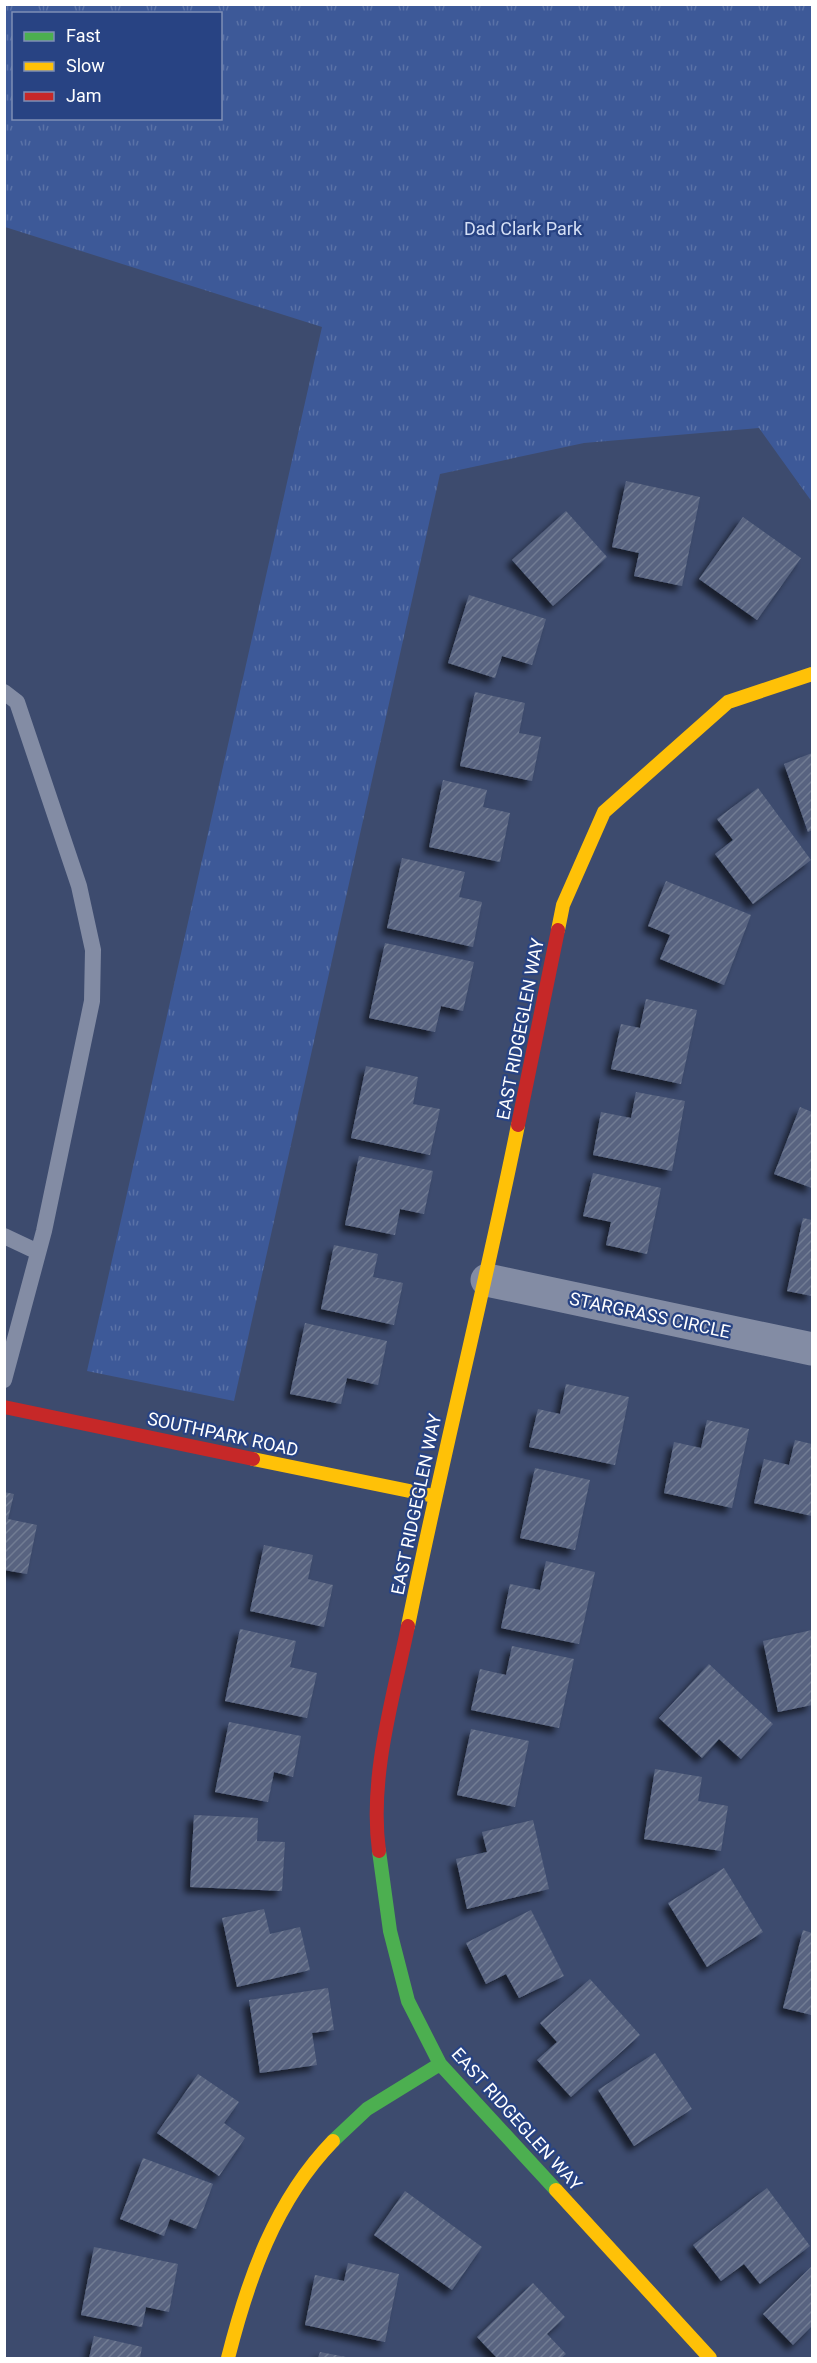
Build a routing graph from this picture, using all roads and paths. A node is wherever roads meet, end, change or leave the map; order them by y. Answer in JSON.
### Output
{"nodes":[{"id":1,"x":813,"y":674,"type":"edge"},
{"id":2,"x":4,"y":692,"type":"edge"},
{"id":3,"x":4,"y":1236,"type":"edge"},
{"id":4,"x":38,"y":1252,"type":"junction"},
{"id":5,"x":487,"y":1280,"type":"junction"},
{"id":6,"x":813,"y":1349,"type":"edge"},
{"id":7,"x":4,"y":1380,"type":"edge"},
{"id":8,"x":4,"y":1407,"type":"edge"},
{"id":9,"x":434,"y":1496,"type":"junction"},
{"id":10,"x":440,"y":2064,"type":"junction"},
{"id":11,"x":228,"y":2358,"type":"edge"},
{"id":12,"x":710,"y":2358,"type":"edge"}],
"edges":[{"from":1,"to":5,"type":"street","name":"EAST RIDGEGLEN WAY"},
{"from":2,"to":4,"type":"lane"},
{"from":3,"to":4,"type":"lane"},
{"from":4,"to":7,"type":"lane"},
{"from":5,"to":6,"type":"street","name":"STARGRASS CIRCLE"},
{"from":5,"to":9,"type":"street","name":"EAST RIDGEGLEN WAY"},
{"from":8,"to":9,"type":"street","name":"SOUTHPARK ROAD"},
{"from":9,"to":10,"type":"street","name":"EAST RIDGEGLEN WAY"},
{"from":10,"to":11,"type":"street"},
{"from":10,"to":12,"type":"street","name":"EAST RIDGEGLEN WAY"}]}
